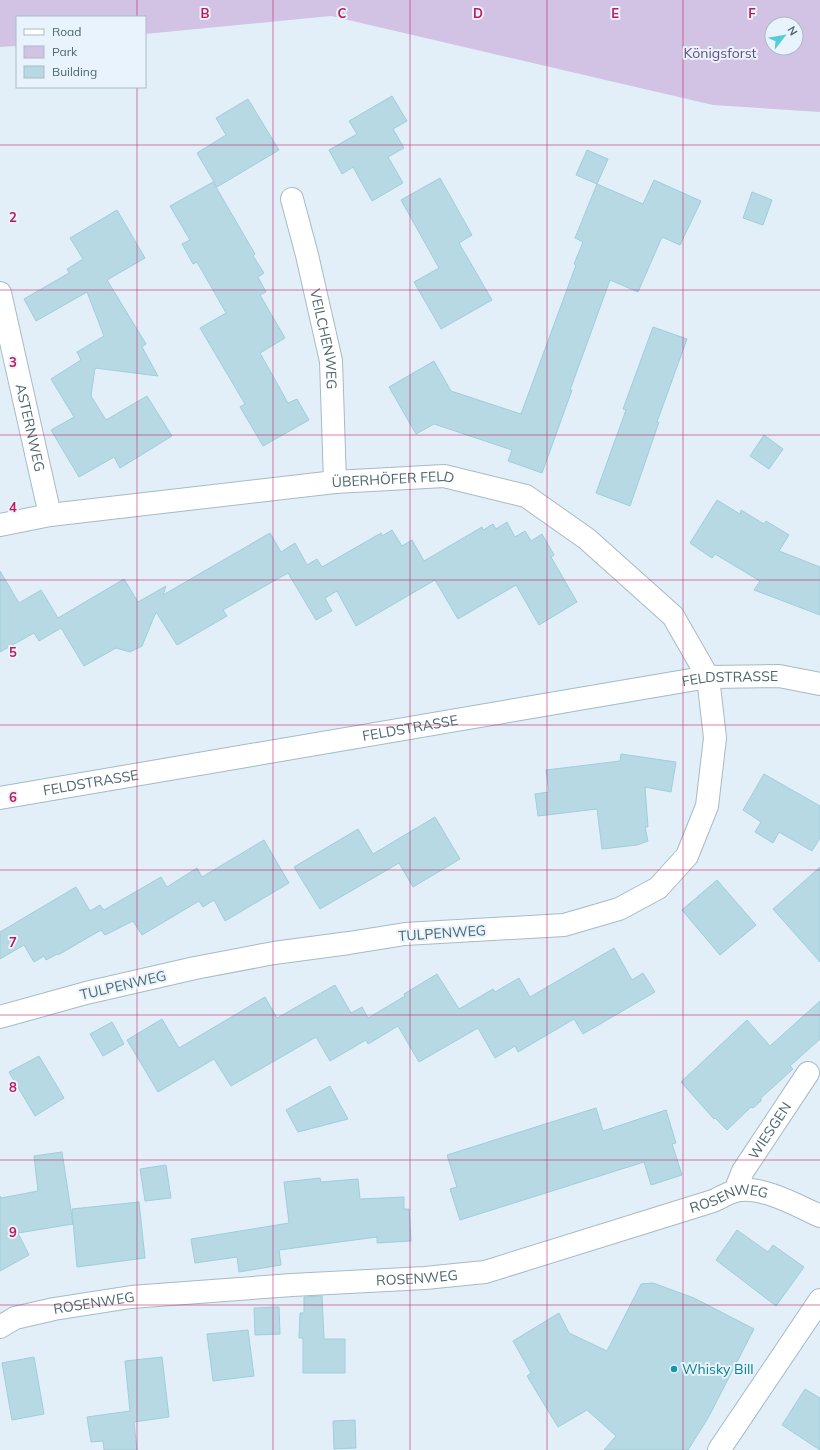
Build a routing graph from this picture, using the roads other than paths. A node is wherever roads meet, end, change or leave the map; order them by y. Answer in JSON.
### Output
{"nodes":[{"id":1,"x":292,"y":199,"type":"dead end"},
{"id":2,"x":0,"y":293,"type":"edge"},
{"id":3,"x":335,"y":482,"type":"junction"},
{"id":4,"x":50,"y":515,"type":"junction"},
{"id":5,"x":0,"y":525,"type":"edge"},
{"id":6,"x":708,"y":677,"type":"junction"},
{"id":7,"x":820,"y":684,"type":"edge"},
{"id":8,"x":0,"y":798,"type":"edge"},
{"id":9,"x":0,"y":1017,"type":"edge"},
{"id":10,"x":808,"y":1073,"type":"dead end"},
{"id":11,"x":736,"y":1191,"type":"junction"},
{"id":12,"x":820,"y":1216,"type":"edge"},
{"id":13,"x":820,"y":1300,"type":"edge"},
{"id":14,"x":0,"y":1327,"type":"edge"},
{"id":15,"x":719,"y":1450,"type":"edge"}],
"edges":[{"from":1,"to":3,"type":"street","name":"VEILCHENWEG"},
{"from":2,"to":4,"type":"street","name":"ASTERNWEG"},
{"from":3,"to":4,"type":"street","name":"ÜBERHÖFER FELD"},
{"from":3,"to":6,"type":"street","name":"ÜBERHÖFER FELD"},
{"from":4,"to":5,"type":"street","name":"ÜBERHÖFER FELD"},
{"from":6,"to":7,"type":"street","name":"FELDSTRASSE"},
{"from":6,"to":8,"type":"street","name":"FELDSTRASSE"},
{"from":6,"to":9,"type":"street","name":"TULPENWEG"},
{"from":10,"to":11,"type":"street","name":"WIESGEN"},
{"from":11,"to":12,"type":"street","name":"ROSENWEG"},
{"from":11,"to":14,"type":"street","name":"ROSENWEG"},
{"from":13,"to":15,"type":"street"}]}
